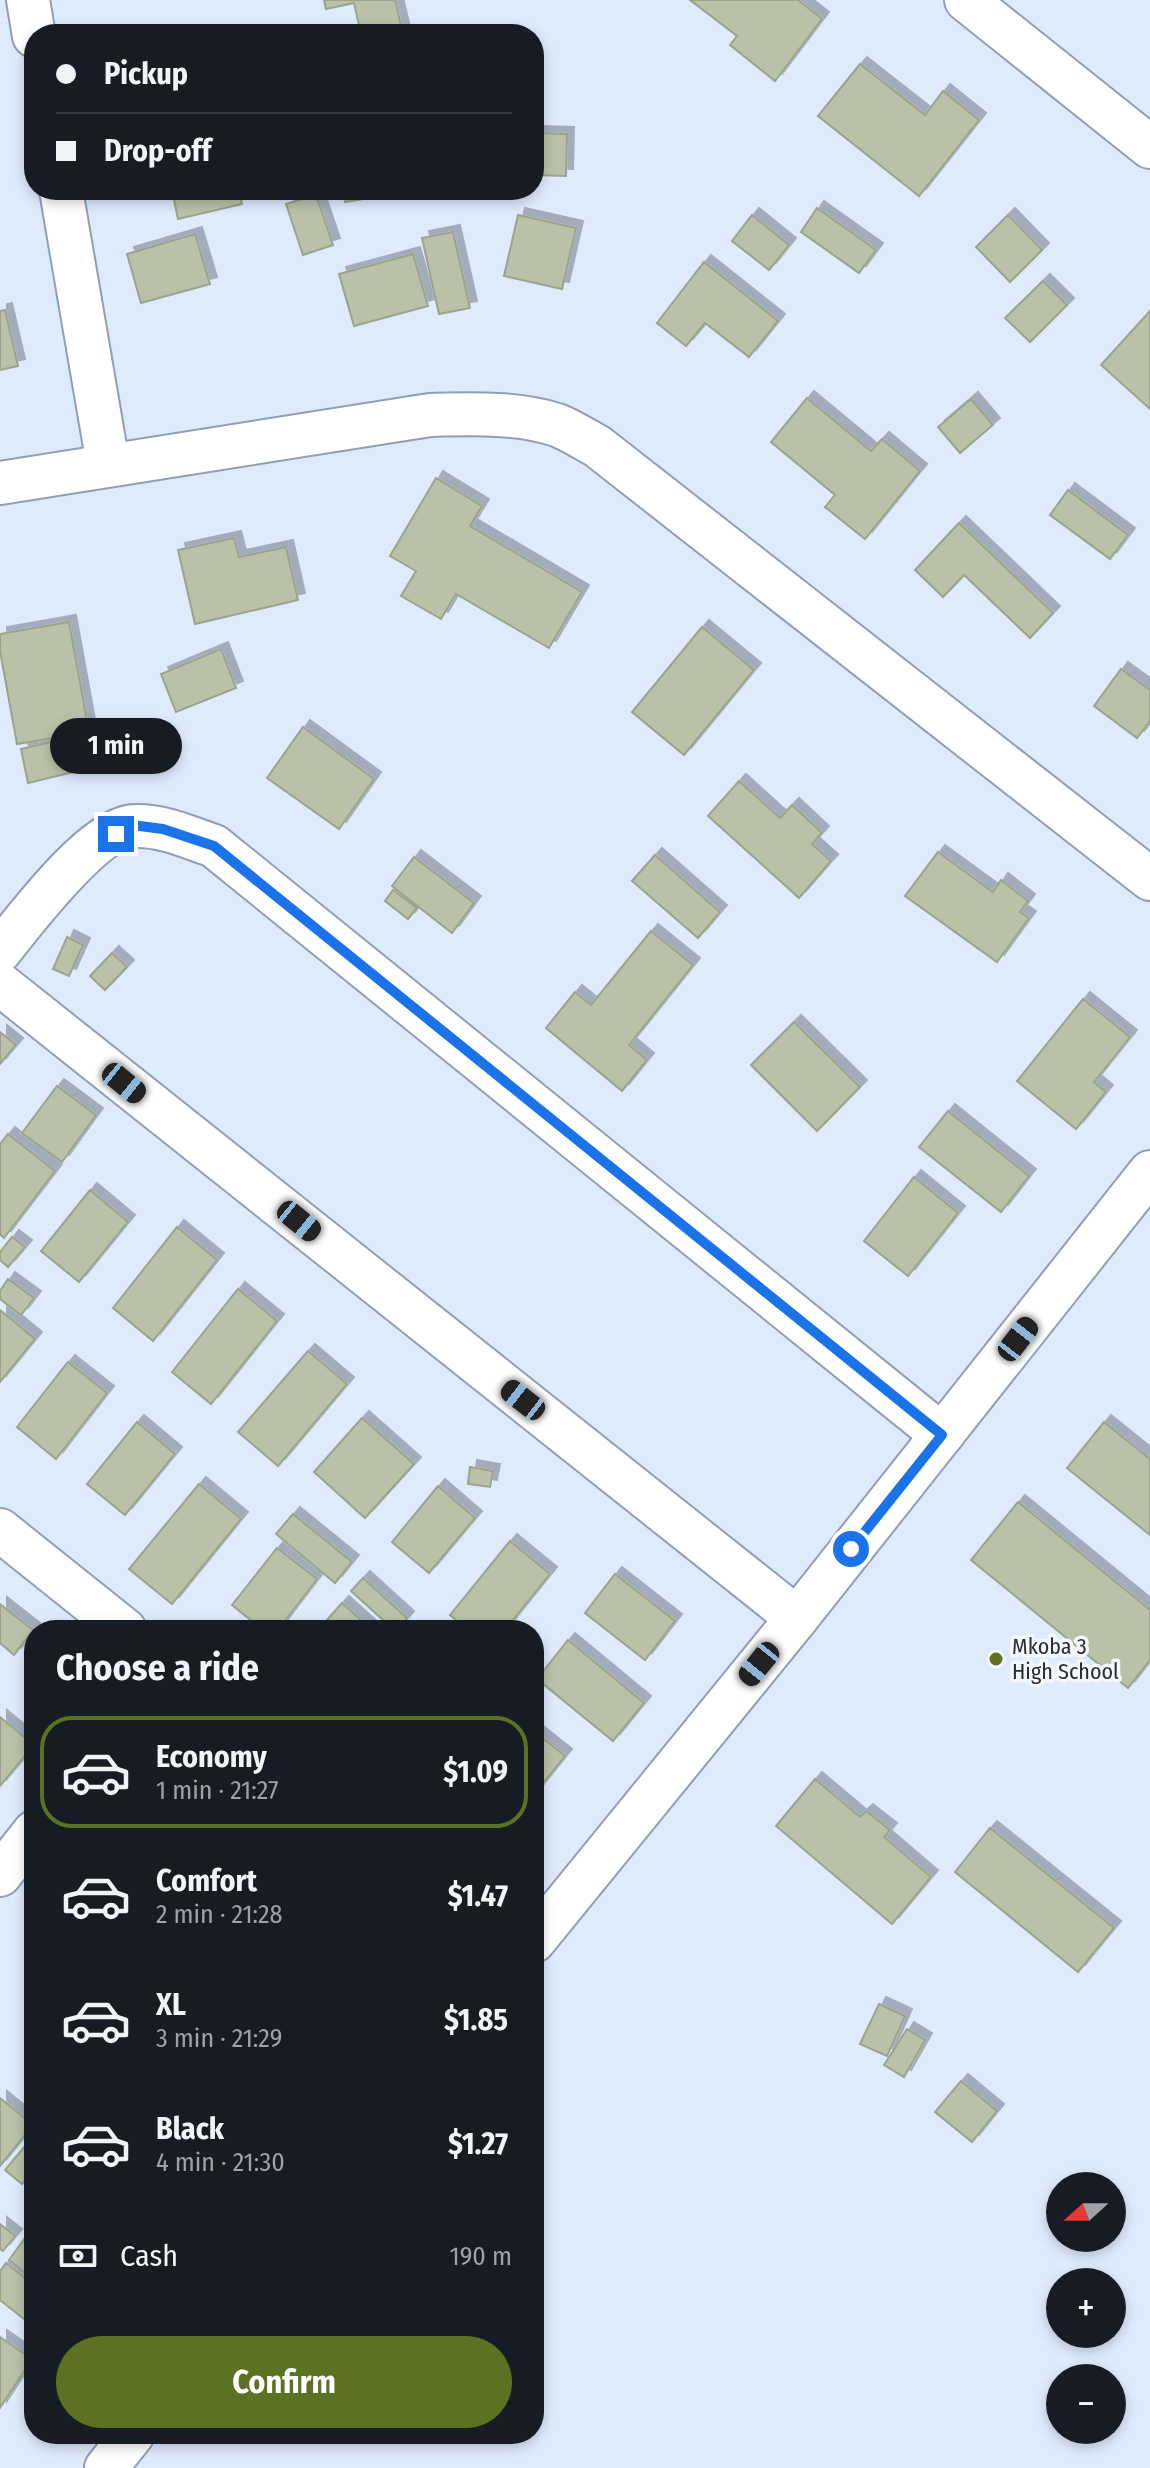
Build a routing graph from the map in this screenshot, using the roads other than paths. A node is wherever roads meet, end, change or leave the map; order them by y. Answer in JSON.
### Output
{"nodes":[{"id":1,"x":28,"y":0,"type":"edge"},
{"id":2,"x":966,"y":0,"type":"edge"},
{"id":3,"x":32,"y":24,"type":"edge"},
{"id":4,"x":1150,"y":147,"type":"edge"},
{"id":5,"x":63,"y":200,"type":"edge"},
{"id":6,"x":108,"y":464,"type":"junction"},
{"id":7,"x":0,"y":483,"type":"edge"},
{"id":8,"x":1150,"y":879,"type":"edge"},
{"id":9,"x":0,"y":951,"type":"edge"},
{"id":10,"x":0,"y":984,"type":"edge"},
{"id":11,"x":1150,"y":1172,"type":"edge"},
{"id":12,"x":942,"y":1435,"type":"junction"},
{"id":13,"x":0,"y":1530,"type":"edge"},
{"id":14,"x":797,"y":1618,"type":"junction"},
{"id":15,"x":112,"y":1620,"type":"edge"},
{"id":16,"x":24,"y":1845,"type":"edge"},
{"id":17,"x":0,"y":1875,"type":"edge"},
{"id":18,"x":544,"y":1929,"type":"edge"},
{"id":19,"x":125,"y":2444,"type":"edge"},
{"id":20,"x":106,"y":2468,"type":"edge"}],
"edges":[{"from":1,"to":3,"type":"street"},
{"from":2,"to":4,"type":"street"},
{"from":5,"to":6,"type":"street"},
{"from":6,"to":7,"type":"street"},
{"from":6,"to":8,"type":"street"},
{"from":9,"to":12,"type":"street"},
{"from":10,"to":14,"type":"street"},
{"from":11,"to":12,"type":"street"},
{"from":12,"to":14,"type":"street"},
{"from":13,"to":15,"type":"street"},
{"from":14,"to":18,"type":"street"},
{"from":16,"to":17,"type":"street"},
{"from":19,"to":20,"type":"street"}]}
